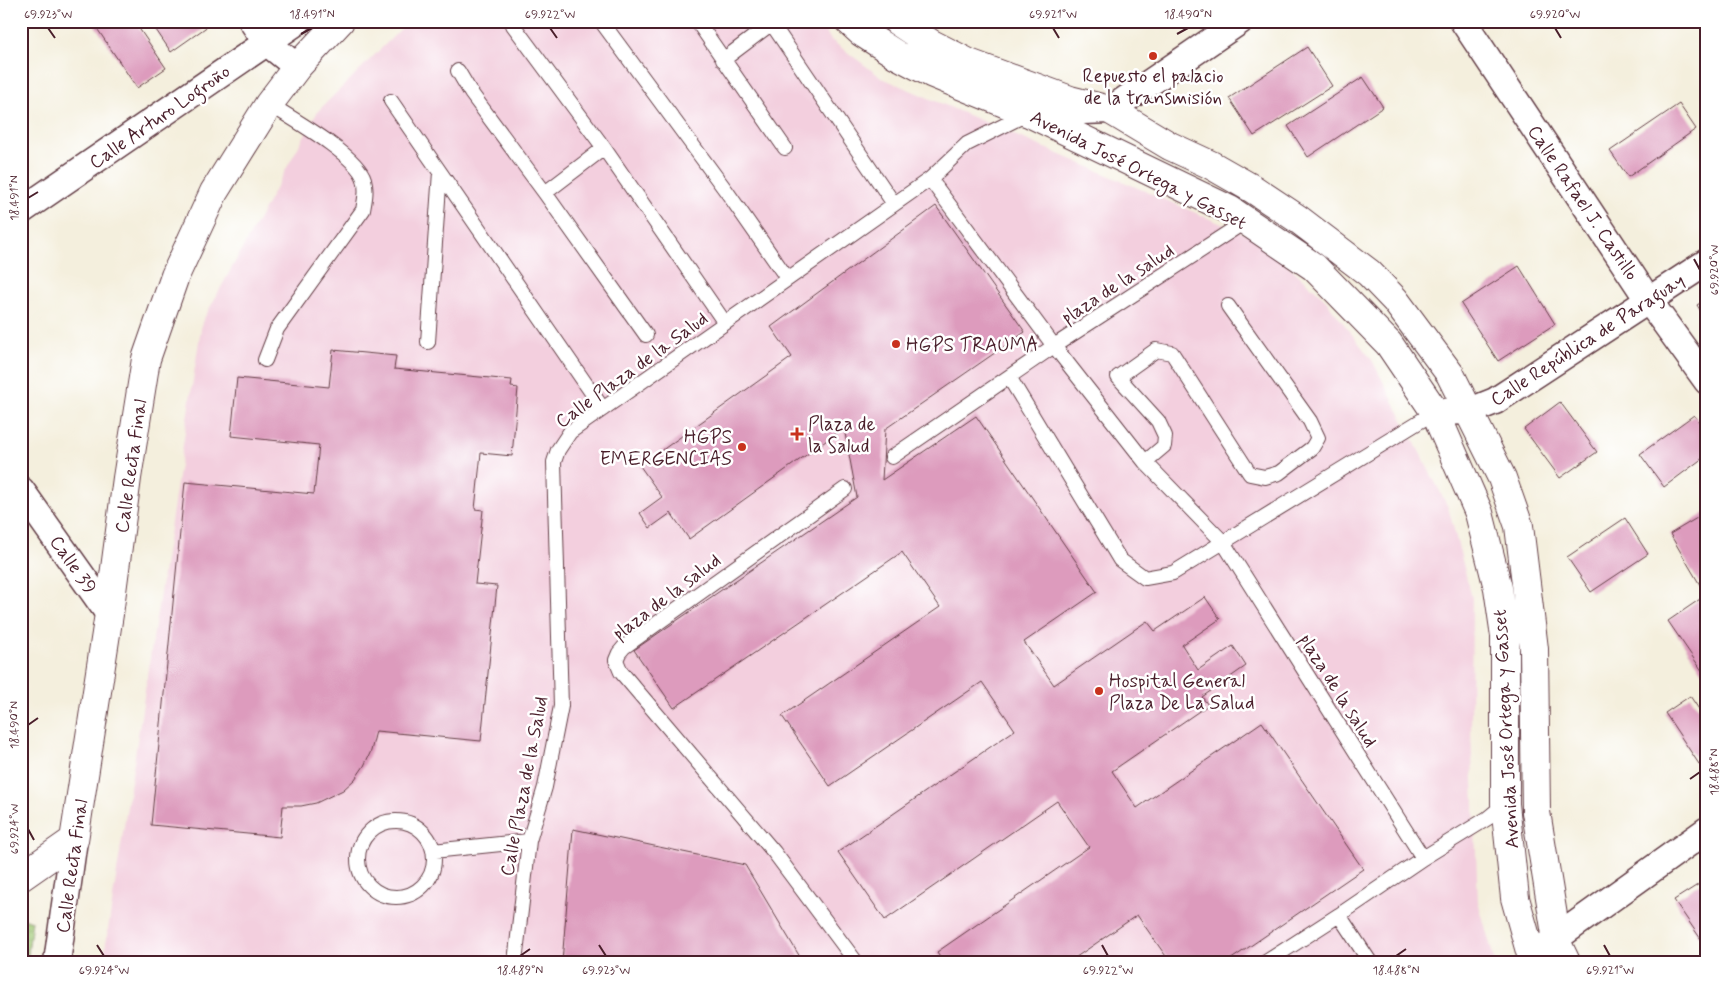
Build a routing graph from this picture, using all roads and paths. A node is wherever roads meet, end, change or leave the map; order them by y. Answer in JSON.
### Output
{"nodes":[{"id":1,"x":298,"y":21,"type":"edge"},
{"id":2,"x":340,"y":21,"type":"edge"},
{"id":3,"x":601,"y":21,"type":"edge"},
{"id":4,"x":697,"y":21,"type":"edge"},
{"id":5,"x":849,"y":21,"type":"edge"},
{"id":6,"x":897,"y":21,"type":"edge"},
{"id":7,"x":1240,"y":21,"type":"edge"},
{"id":8,"x":1463,"y":21,"type":"edge"},
{"id":9,"x":771,"y":22,"type":"edge"},
{"id":10,"x":513,"y":25,"type":"dead end"},
{"id":11,"x":259,"y":32,"type":"edge"},
{"id":12,"x":723,"y":60,"type":"junction"},
{"id":13,"x":297,"y":68,"type":"junction"},
{"id":14,"x":458,"y":71,"type":"dead end"},
{"id":15,"x":391,"y":101,"type":"dead end"},
{"id":16,"x":270,"y":104,"type":"junction"},
{"id":17,"x":1110,"y":110,"type":"junction"},
{"id":18,"x":1030,"y":113,"type":"junction"},
{"id":19,"x":604,"y":148,"type":"junction"},
{"id":20,"x":785,"y":148,"type":"dead end"},
{"id":21,"x":440,"y":172,"type":"junction"},
{"id":22,"x":930,"y":179,"type":"junction"},
{"id":23,"x":545,"y":193,"type":"junction"},
{"id":24,"x":894,"y":204,"type":"junction"},
{"id":25,"x":21,"y":211,"type":"edge"},
{"id":26,"x":1246,"y":221,"type":"junction"},
{"id":27,"x":1707,"y":262,"type":"edge"},
{"id":28,"x":787,"y":278,"type":"junction"},
{"id":29,"x":1649,"y":301,"type":"junction"},
{"id":30,"x":1228,"y":306,"type":"dead end"},
{"id":31,"x":725,"y":323,"type":"junction"},
{"id":32,"x":646,"y":335,"type":"dead end"},
{"id":33,"x":428,"y":342,"type":"dead end"},
{"id":34,"x":1054,"y":346,"type":"junction"},
{"id":35,"x":265,"y":360,"type":"dead end"},
{"id":36,"x":1009,"y":377,"type":"junction"},
{"id":37,"x":1707,"y":381,"type":"edge"},
{"id":38,"x":603,"y":409,"type":"junction"},
{"id":39,"x":1435,"y":412,"type":"junction"},
{"id":40,"x":1470,"y":412,"type":"junction"},
{"id":41,"x":892,"y":457,"type":"dead end"},
{"id":42,"x":1146,"y":462,"type":"junction"},
{"id":43,"x":845,"y":489,"type":"dead end"},
{"id":44,"x":21,"y":490,"type":"edge"},
{"id":45,"x":1223,"y":542,"type":"junction"},
{"id":46,"x":109,"y":614,"type":"junction"},
{"id":47,"x":1505,"y":804,"type":"junction"},
{"id":48,"x":1707,"y":830,"type":"edge"},
{"id":49,"x":74,"y":840,"type":"junction"},
{"id":50,"x":528,"y":841,"type":"junction"},
{"id":51,"x":433,"y":850,"type":"junction"},
{"id":52,"x":1423,"y":858,"type":"junction"},
{"id":53,"x":21,"y":877,"type":"edge"},
{"id":54,"x":1339,"y":915,"type":"junction"},
{"id":55,"x":1560,"y":950,"type":"edge"},
{"id":56,"x":1532,"y":959,"type":"edge"},
{"id":57,"x":57,"y":962,"type":"edge"},
{"id":58,"x":515,"y":962,"type":"edge"},
{"id":59,"x":856,"y":962,"type":"edge"},
{"id":60,"x":1266,"y":962,"type":"edge"},
{"id":61,"x":1370,"y":962,"type":"edge"}],
"edges":[{"from":1,"to":11,"type":"street","name":"Calle Arturo Logroño"},
{"from":2,"to":13,"type":"main road","name":"Calle Recta Final"},
{"from":3,"to":28,"type":"lane"},
{"from":4,"to":12,"type":"lane"},
{"from":5,"to":18,"type":"main road","name":"Avenida José Ortega y Gasset"},
{"from":6,"to":17,"type":"main road","name":"Avenida José Ortega y Gasset"},
{"from":7,"to":17,"type":"street"},
{"from":8,"to":29,"type":"street","name":"Calle Rafael J. Castillo"},
{"from":9,"to":12,"type":"lane"},
{"from":9,"to":24,"type":"lane"},
{"from":10,"to":19,"type":"lane"},
{"from":11,"to":13,"type":"street"},
{"from":11,"to":25,"type":"street","name":"Calle Arturo Logroño"},
{"from":12,"to":20,"type":"lane"},
{"from":13,"to":16,"type":"main road","name":"Calle Recta Final"},
{"from":14,"to":23,"type":"lane"},
{"from":15,"to":21,"type":"lane"},
{"from":16,"to":35,"type":"lane"},
{"from":16,"to":46,"type":"main road","name":"Calle Recta Final"},
{"from":17,"to":18,"type":"street"},
{"from":17,"to":40,"type":"main road","name":"Avenida José Ortega y Gasset"},
{"from":18,"to":22,"type":"lane","name":"Calle Plaza de la Salud"},
{"from":18,"to":26,"type":"main road","name":"Avenida José Ortega y Gasset"},
{"from":19,"to":23,"type":"lane"},
{"from":19,"to":31,"type":"lane"},
{"from":21,"to":33,"type":"lane"},
{"from":21,"to":38,"type":"lane"},
{"from":22,"to":24,"type":"lane","name":"Calle Plaza de la Salud"},
{"from":22,"to":34,"type":"lane","name":"plaza de la salud"},
{"from":23,"to":32,"type":"lane"},
{"from":24,"to":28,"type":"lane","name":"Calle Plaza de la Salud"},
{"from":26,"to":34,"type":"lane","name":"plaza de la salud"},
{"from":26,"to":39,"type":"main road","name":"Avenida José Ortega y Gasset"},
{"from":27,"to":29,"type":"street","name":"Calle República de Paraguay"},
{"from":28,"to":31,"type":"lane","name":"Calle Plaza de la Salud"},
{"from":29,"to":37,"type":"street","name":"Calle Rafael J. Castillo"},
{"from":29,"to":40,"type":"street","name":"Calle República de Paraguay"},
{"from":30,"to":42,"type":"lane"},
{"from":31,"to":38,"type":"lane","name":"Calle Plaza de la Salud"},
{"from":34,"to":36,"type":"lane","name":"plaza de la salud"},
{"from":34,"to":42,"type":"lane","name":"plaza de la salud"},
{"from":36,"to":41,"type":"lane","name":"plaza de la salud"},
{"from":36,"to":45,"type":"lane"},
{"from":38,"to":50,"type":"lane","name":"Calle Plaza de la Salud"},
{"from":39,"to":40,"type":"street","name":"Calle República de Paraguay"},
{"from":39,"to":45,"type":"lane"},
{"from":39,"to":47,"type":"main road","name":"Avenida José Ortega y Gasset"},
{"from":40,"to":55,"type":"main road","name":"Avenida José Ortega y Gasset"},
{"from":42,"to":45,"type":"lane","name":"plaza de la salud"},
{"from":43,"to":59,"type":"lane","name":"plaza de la salud"},
{"from":44,"to":46,"type":"street","name":"Calle 39"},
{"from":45,"to":52,"type":"lane","name":"plaza de la salud"},
{"from":46,"to":49,"type":"main road","name":"Calle Recta Final"},
{"from":47,"to":52,"type":"lane"},
{"from":47,"to":56,"type":"main road","name":"Avenida José Ortega y Gasset"},
{"from":48,"to":55,"type":"street"},
{"from":49,"to":53,"type":"main road"},
{"from":49,"to":57,"type":"street","name":"Calle Recta Final"},
{"from":50,"to":51,"type":"lane"},
{"from":50,"to":58,"type":"lane","name":"Calle Plaza de la Salud"},
{"from":51,"to":51,"type":"lane"},
{"from":52,"to":54,"type":"lane"},
{"from":54,"to":60,"type":"lane"},
{"from":54,"to":61,"type":"lane"},
{"from":55,"to":56,"type":"street"}]}
